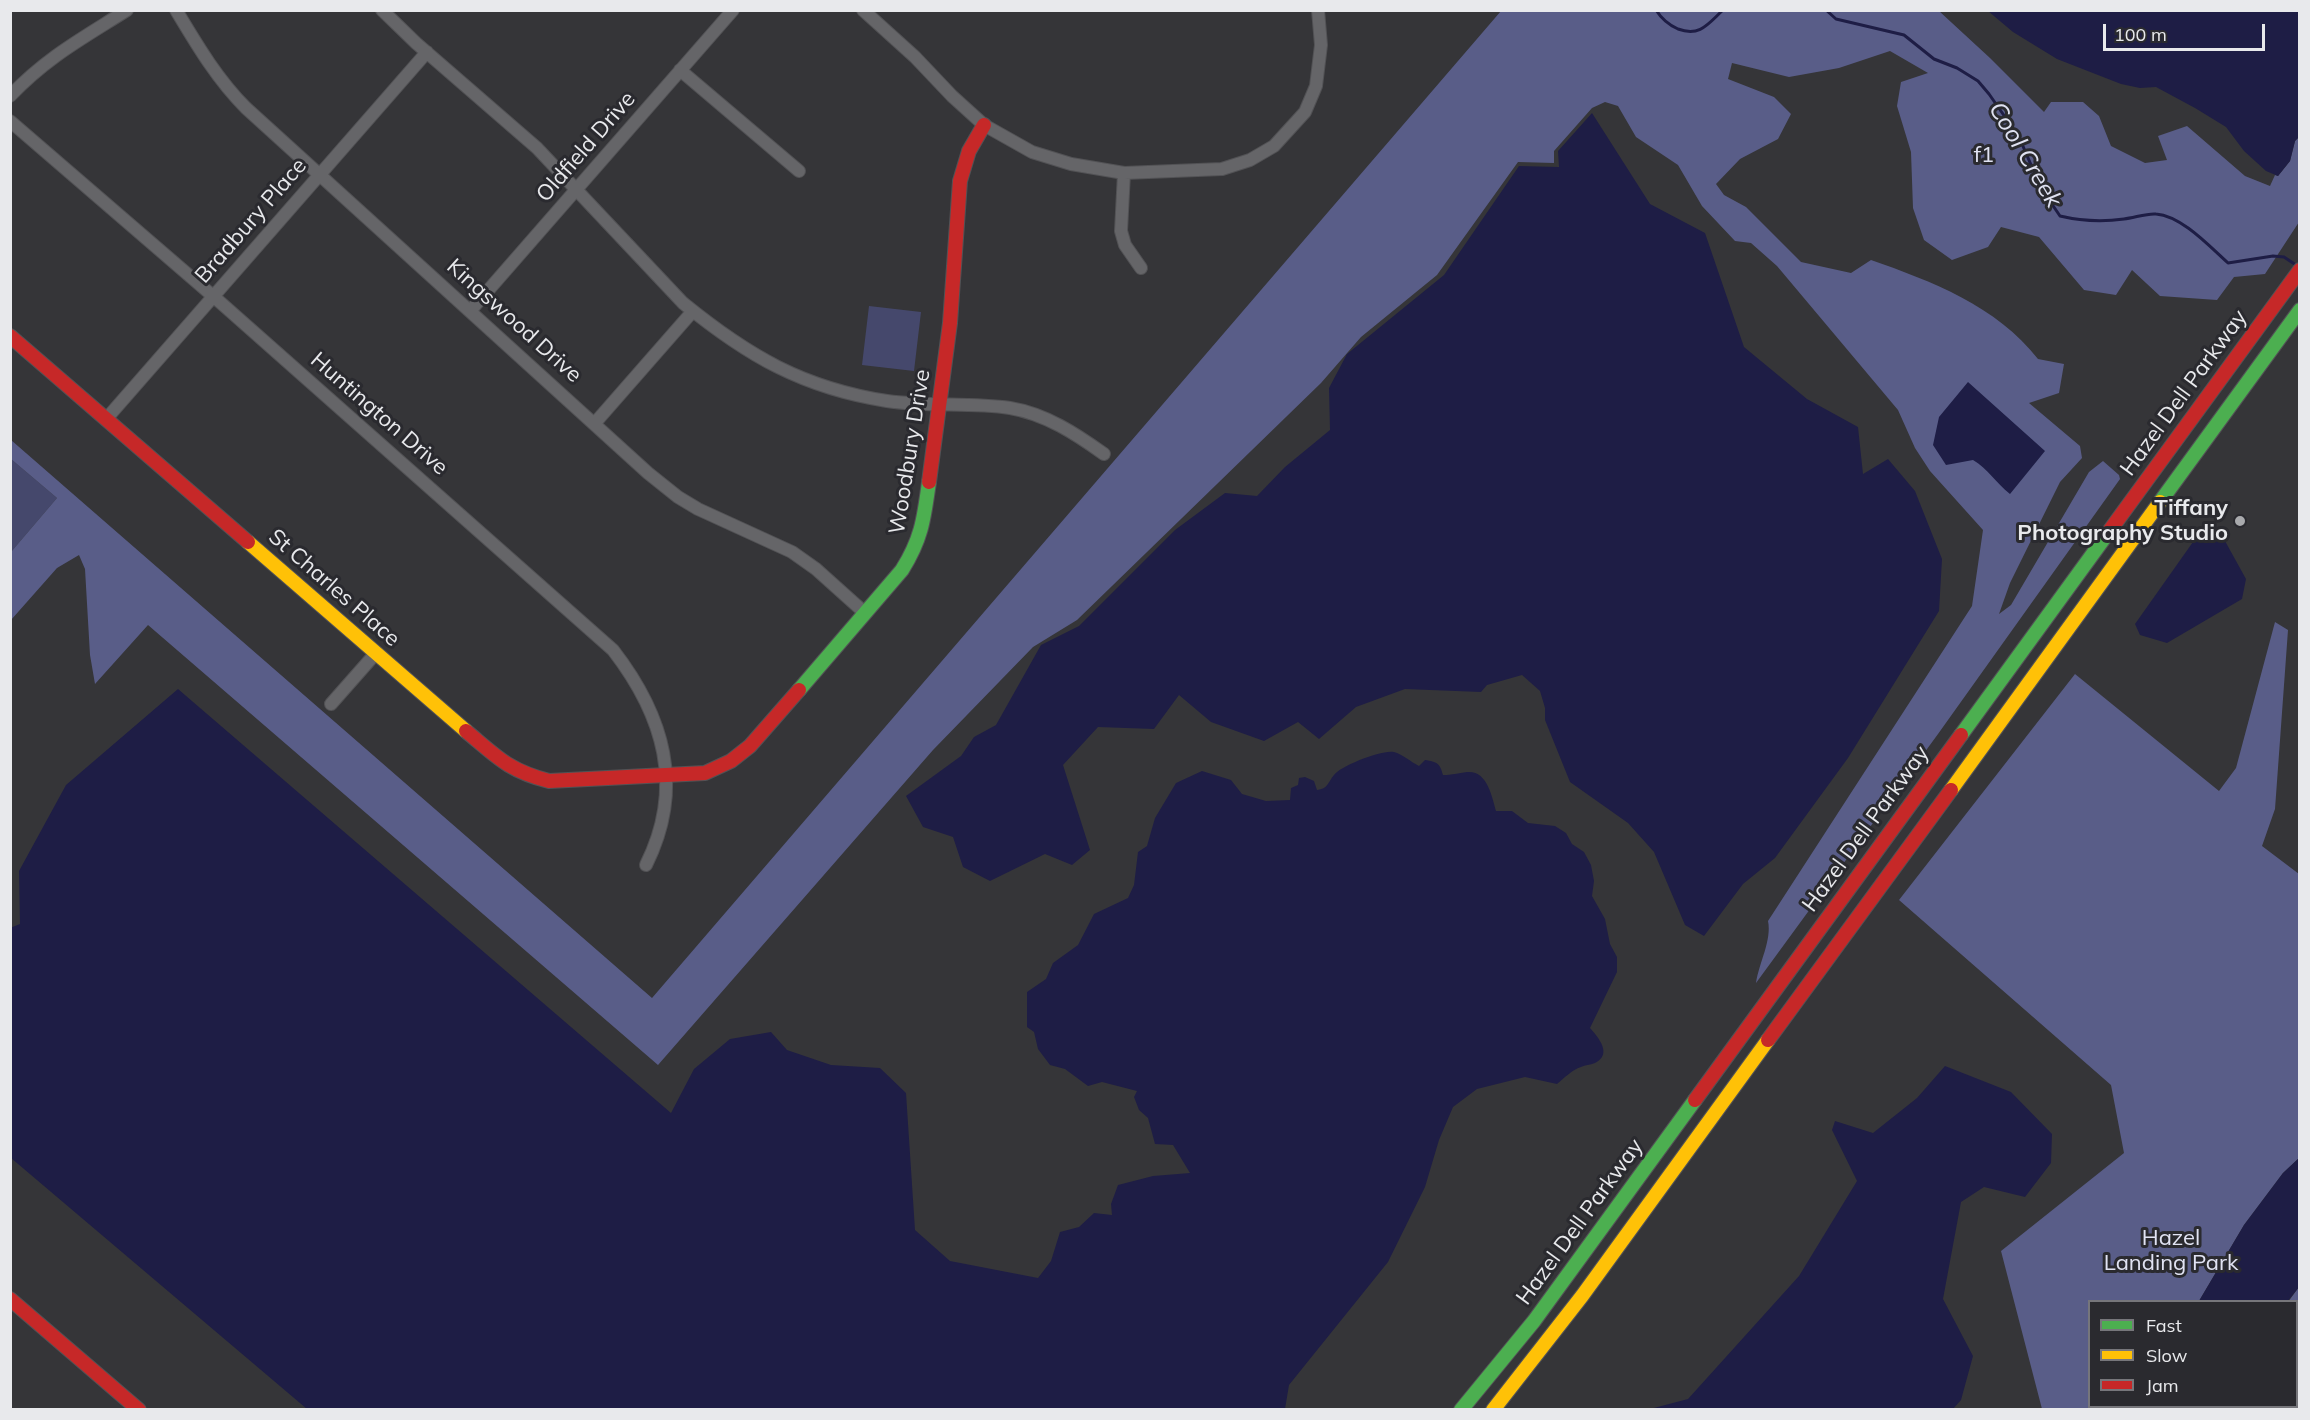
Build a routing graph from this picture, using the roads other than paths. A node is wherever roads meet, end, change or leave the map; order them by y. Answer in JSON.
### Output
{"nodes":[{"id":1,"x":127,"y":10,"type":"edge"},
{"id":2,"x":176,"y":10,"type":"edge"},
{"id":3,"x":382,"y":10,"type":"edge"},
{"id":4,"x":733,"y":10,"type":"edge"},
{"id":5,"x":863,"y":10,"type":"edge"},
{"id":6,"x":1318,"y":10,"type":"edge"},
{"id":7,"x":427,"y":52,"type":"junction"},
{"id":8,"x":680,"y":70,"type":"junction"},
{"id":9,"x":10,"y":96,"type":"edge"},
{"id":10,"x":10,"y":121,"type":"edge"},
{"id":11,"x":984,"y":125,"type":"junction"},
{"id":12,"x":799,"y":171,"type":"dead end"},
{"id":13,"x":1124,"y":173,"type":"junction"},
{"id":14,"x":321,"y":174,"type":"junction"},
{"id":15,"x":577,"y":190,"type":"junction"},
{"id":16,"x":1141,"y":268,"type":"dead end"},
{"id":17,"x":2300,"y":270,"type":"edge"},
{"id":18,"x":213,"y":296,"type":"junction"},
{"id":19,"x":471,"y":310,"type":"junction"},
{"id":20,"x":693,"y":311,"type":"junction"},
{"id":21,"x":2296,"y":315,"type":"edge"},
{"id":22,"x":10,"y":336,"type":"edge"},
{"id":23,"x":939,"y":405,"type":"junction"},
{"id":24,"x":107,"y":418,"type":"junction"},
{"id":25,"x":594,"y":424,"type":"junction"},
{"id":26,"x":1104,"y":454,"type":"dead end"},
{"id":27,"x":865,"y":613,"type":"junction"},
{"id":28,"x":376,"y":653,"type":"junction"},
{"id":29,"x":331,"y":704,"type":"dead end"},
{"id":30,"x":666,"y":776,"type":"junction"},
{"id":31,"x":646,"y":865,"type":"dead end"},
{"id":32,"x":10,"y":1299,"type":"edge"},
{"id":33,"x":138,"y":1410,"type":"edge"},
{"id":34,"x":1461,"y":1410,"type":"edge"},
{"id":35,"x":1493,"y":1410,"type":"edge"}],
"edges":[{"from":1,"to":9,"type":"street"},
{"from":2,"to":14,"type":"street","name":"Kingswood Drive"},
{"from":3,"to":7,"type":"street"},
{"from":4,"to":8,"type":"street","name":"Oldfield Drive"},
{"from":5,"to":11,"type":"street"},
{"from":6,"to":13,"type":"street"},
{"from":7,"to":14,"type":"street","name":"Bradbury Place"},
{"from":7,"to":15,"type":"street"},
{"from":8,"to":12,"type":"street"},
{"from":8,"to":15,"type":"street","name":"Oldfield Drive"},
{"from":10,"to":18,"type":"street","name":"Huntington Drive"},
{"from":11,"to":13,"type":"street"},
{"from":11,"to":23,"type":"main road","name":"Woodbury Drive"},
{"from":13,"to":16,"type":"street"},
{"from":14,"to":18,"type":"street","name":"Bradbury Place"},
{"from":14,"to":19,"type":"street","name":"Kingswood Drive"},
{"from":15,"to":19,"type":"street","name":"Oldfield Drive"},
{"from":15,"to":20,"type":"street"},
{"from":17,"to":34,"type":"main road","name":"Hazel Dell Parkway"},
{"from":18,"to":24,"type":"street","name":"Bradbury Place"},
{"from":18,"to":30,"type":"street","name":"Huntington Drive"},
{"from":19,"to":25,"type":"street","name":"Kingswood Drive"},
{"from":20,"to":23,"type":"street"},
{"from":20,"to":25,"type":"street"},
{"from":21,"to":35,"type":"main road","name":"Hazel Dell Parkway"},
{"from":22,"to":24,"type":"main road","name":"St Charles Place"},
{"from":23,"to":26,"type":"street"},
{"from":23,"to":27,"type":"main road","name":"Woodbury Drive"},
{"from":24,"to":28,"type":"main road","name":"St Charles Place"},
{"from":25,"to":27,"type":"street","name":"Kingswood Drive"},
{"from":27,"to":30,"type":"main road","name":"Woodbury Drive"},
{"from":28,"to":29,"type":"street"},
{"from":28,"to":30,"type":"main road","name":"St Charles Place"},
{"from":30,"to":31,"type":"street","name":"Huntington Drive"},
{"from":32,"to":33,"type":"main road"}]}
